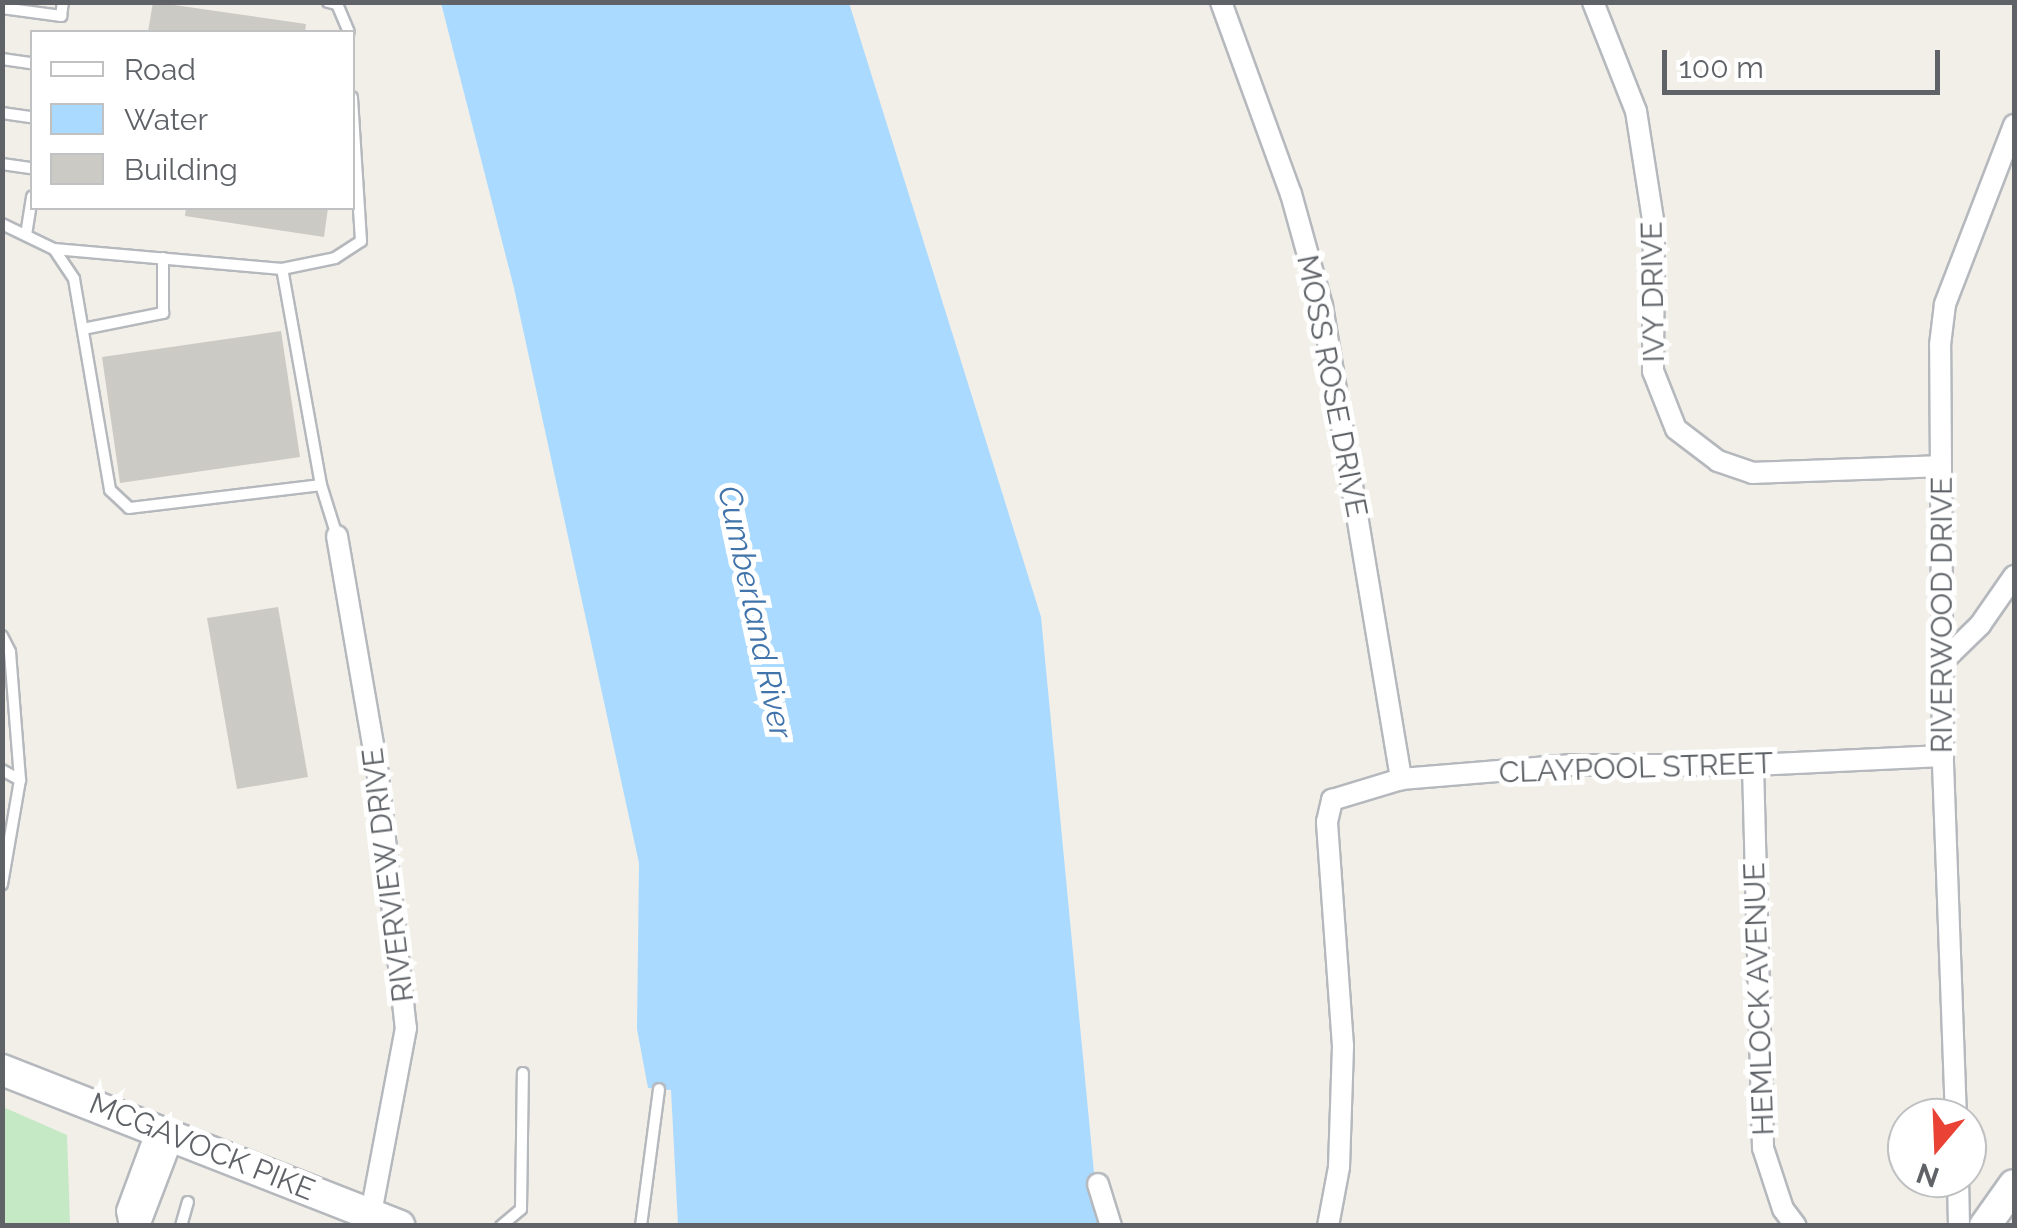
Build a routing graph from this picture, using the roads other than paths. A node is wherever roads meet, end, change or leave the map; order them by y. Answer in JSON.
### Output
{"nodes":[{"id":1,"x":63,"y":2,"type":"edge"},
{"id":2,"x":1221,"y":2,"type":"edge"},
{"id":3,"x":1593,"y":2,"type":"edge"},
{"id":4,"x":330,"y":3,"type":"edge"},
{"id":5,"x":2,"y":8,"type":"edge"},
{"id":6,"x":61,"y":16,"type":"junction"},
{"id":7,"x":58,"y":30,"type":"edge"},
{"id":8,"x":348,"y":30,"type":"edge"},
{"id":9,"x":2,"y":59,"type":"edge"},
{"id":10,"x":30,"y":63,"type":"edge"},
{"id":11,"x":2,"y":113,"type":"edge"},
{"id":12,"x":30,"y":117,"type":"edge"},
{"id":13,"x":2014,"y":125,"type":"edge"},
{"id":14,"x":355,"y":145,"type":"edge"},
{"id":15,"x":2,"y":164,"type":"edge"},
{"id":16,"x":30,"y":168,"type":"edge"},
{"id":17,"x":30,"y":209,"type":"edge"},
{"id":18,"x":2,"y":224,"type":"edge"},
{"id":19,"x":26,"y":236,"type":"junction"},
{"id":20,"x":54,"y":249,"type":"junction"},
{"id":21,"x":162,"y":258,"type":"junction"},
{"id":22,"x":282,"y":268,"type":"junction"},
{"id":23,"x":83,"y":329,"type":"junction"},
{"id":24,"x":1941,"y":466,"type":"junction"},
{"id":25,"x":321,"y":485,"type":"junction"},
{"id":26,"x":337,"y":536,"type":"joint"},
{"id":27,"x":2014,"y":576,"type":"edge"},
{"id":28,"x":2,"y":636,"type":"edge"},
{"id":29,"x":1944,"y":661,"type":"junction"},
{"id":30,"x":1943,"y":756,"type":"junction"},
{"id":31,"x":1753,"y":764,"type":"junction"},
{"id":32,"x":2,"y":770,"type":"edge"},
{"id":33,"x":20,"y":780,"type":"junction"},
{"id":34,"x":1402,"y":780,"type":"junction"},
{"id":35,"x":2,"y":884,"type":"edge"},
{"id":36,"x":2,"y":1057,"type":"edge"},
{"id":37,"x":2,"y":1070,"type":"edge"},
{"id":38,"x":524,"y":1073,"type":"dead end"},
{"id":39,"x":659,"y":1089,"type":"dead end"},
{"id":40,"x":59,"y":1090,"type":"junction"},
{"id":41,"x":1955,"y":1098,"type":"edge"},
{"id":42,"x":165,"y":1134,"type":"junction"},
{"id":43,"x":1098,"y":1184,"type":"dead end"},
{"id":44,"x":2014,"y":1185,"type":"edge"},
{"id":45,"x":1959,"y":1198,"type":"edge"},
{"id":46,"x":188,"y":1202,"type":"dead end"},
{"id":47,"x":371,"y":1214,"type":"junction"},
{"id":48,"x":132,"y":1226,"type":"edge"},
{"id":49,"x":181,"y":1226,"type":"edge"},
{"id":50,"x":400,"y":1226,"type":"edge"},
{"id":51,"x":501,"y":1226,"type":"edge"},
{"id":52,"x":641,"y":1226,"type":"edge"},
{"id":53,"x":1111,"y":1226,"type":"edge"},
{"id":54,"x":1328,"y":1226,"type":"edge"},
{"id":55,"x":1796,"y":1226,"type":"edge"},
{"id":56,"x":1960,"y":1226,"type":"edge"},
{"id":57,"x":1986,"y":1226,"type":"edge"}],
"edges":[{"from":1,"to":6,"type":"lane"},
{"from":2,"to":34,"type":"street","name":"MOSS ROSE DRIVE"},
{"from":3,"to":24,"type":"street","name":"IVY DRIVE"},
{"from":4,"to":8,"type":"lane"},
{"from":5,"to":6,"type":"lane"},
{"from":6,"to":7,"type":"lane"},
{"from":9,"to":10,"type":"lane"},
{"from":11,"to":12,"type":"lane"},
{"from":13,"to":24,"type":"street","name":"RIVERWOOD DRIVE"},
{"from":14,"to":22,"type":"lane"},
{"from":15,"to":16,"type":"lane"},
{"from":17,"to":19,"type":"lane"},
{"from":18,"to":19,"type":"lane"},
{"from":19,"to":20,"type":"lane"},
{"from":20,"to":21,"type":"lane"},
{"from":20,"to":23,"type":"lane"},
{"from":21,"to":22,"type":"lane"},
{"from":21,"to":23,"type":"lane"},
{"from":22,"to":25,"type":"lane"},
{"from":23,"to":25,"type":"lane"},
{"from":24,"to":29,"type":"street","name":"RIVERWOOD DRIVE"},
{"from":25,"to":26,"type":"lane"},
{"from":26,"to":47,"type":"street","name":"RIVERVIEW DRIVE"},
{"from":27,"to":29,"type":"street"},
{"from":28,"to":33,"type":"lane"},
{"from":29,"to":30,"type":"street","name":"RIVERWOOD DRIVE"},
{"from":30,"to":31,"type":"street","name":"CLAYPOOL STREET"},
{"from":30,"to":41,"type":"street","name":"RIVERWOOD DRIVE"},
{"from":31,"to":34,"type":"street","name":"CLAYPOOL STREET"},
{"from":31,"to":55,"type":"street","name":"HEMLOCK AVENUE"},
{"from":32,"to":33,"type":"lane"},
{"from":33,"to":35,"type":"lane"},
{"from":34,"to":54,"type":"street","name":"CLAYPOOL STREET"},
{"from":36,"to":40,"type":"street","name":"MCGAVOCK PIKE"},
{"from":37,"to":40,"type":"street","name":"MCGAVOCK PIKE"},
{"from":38,"to":51,"type":"lane"},
{"from":39,"to":52,"type":"lane"},
{"from":40,"to":42,"type":"street","name":"MCGAVOCK PIKE"},
{"from":42,"to":47,"type":"street","name":"MCGAVOCK PIKE"},
{"from":42,"to":48,"type":"street"},
{"from":43,"to":53,"type":"street"},
{"from":44,"to":57,"type":"street"},
{"from":45,"to":56,"type":"street"},
{"from":46,"to":49,"type":"lane"},
{"from":47,"to":50,"type":"street","name":"MCGAVOCK PIKE"}]}
